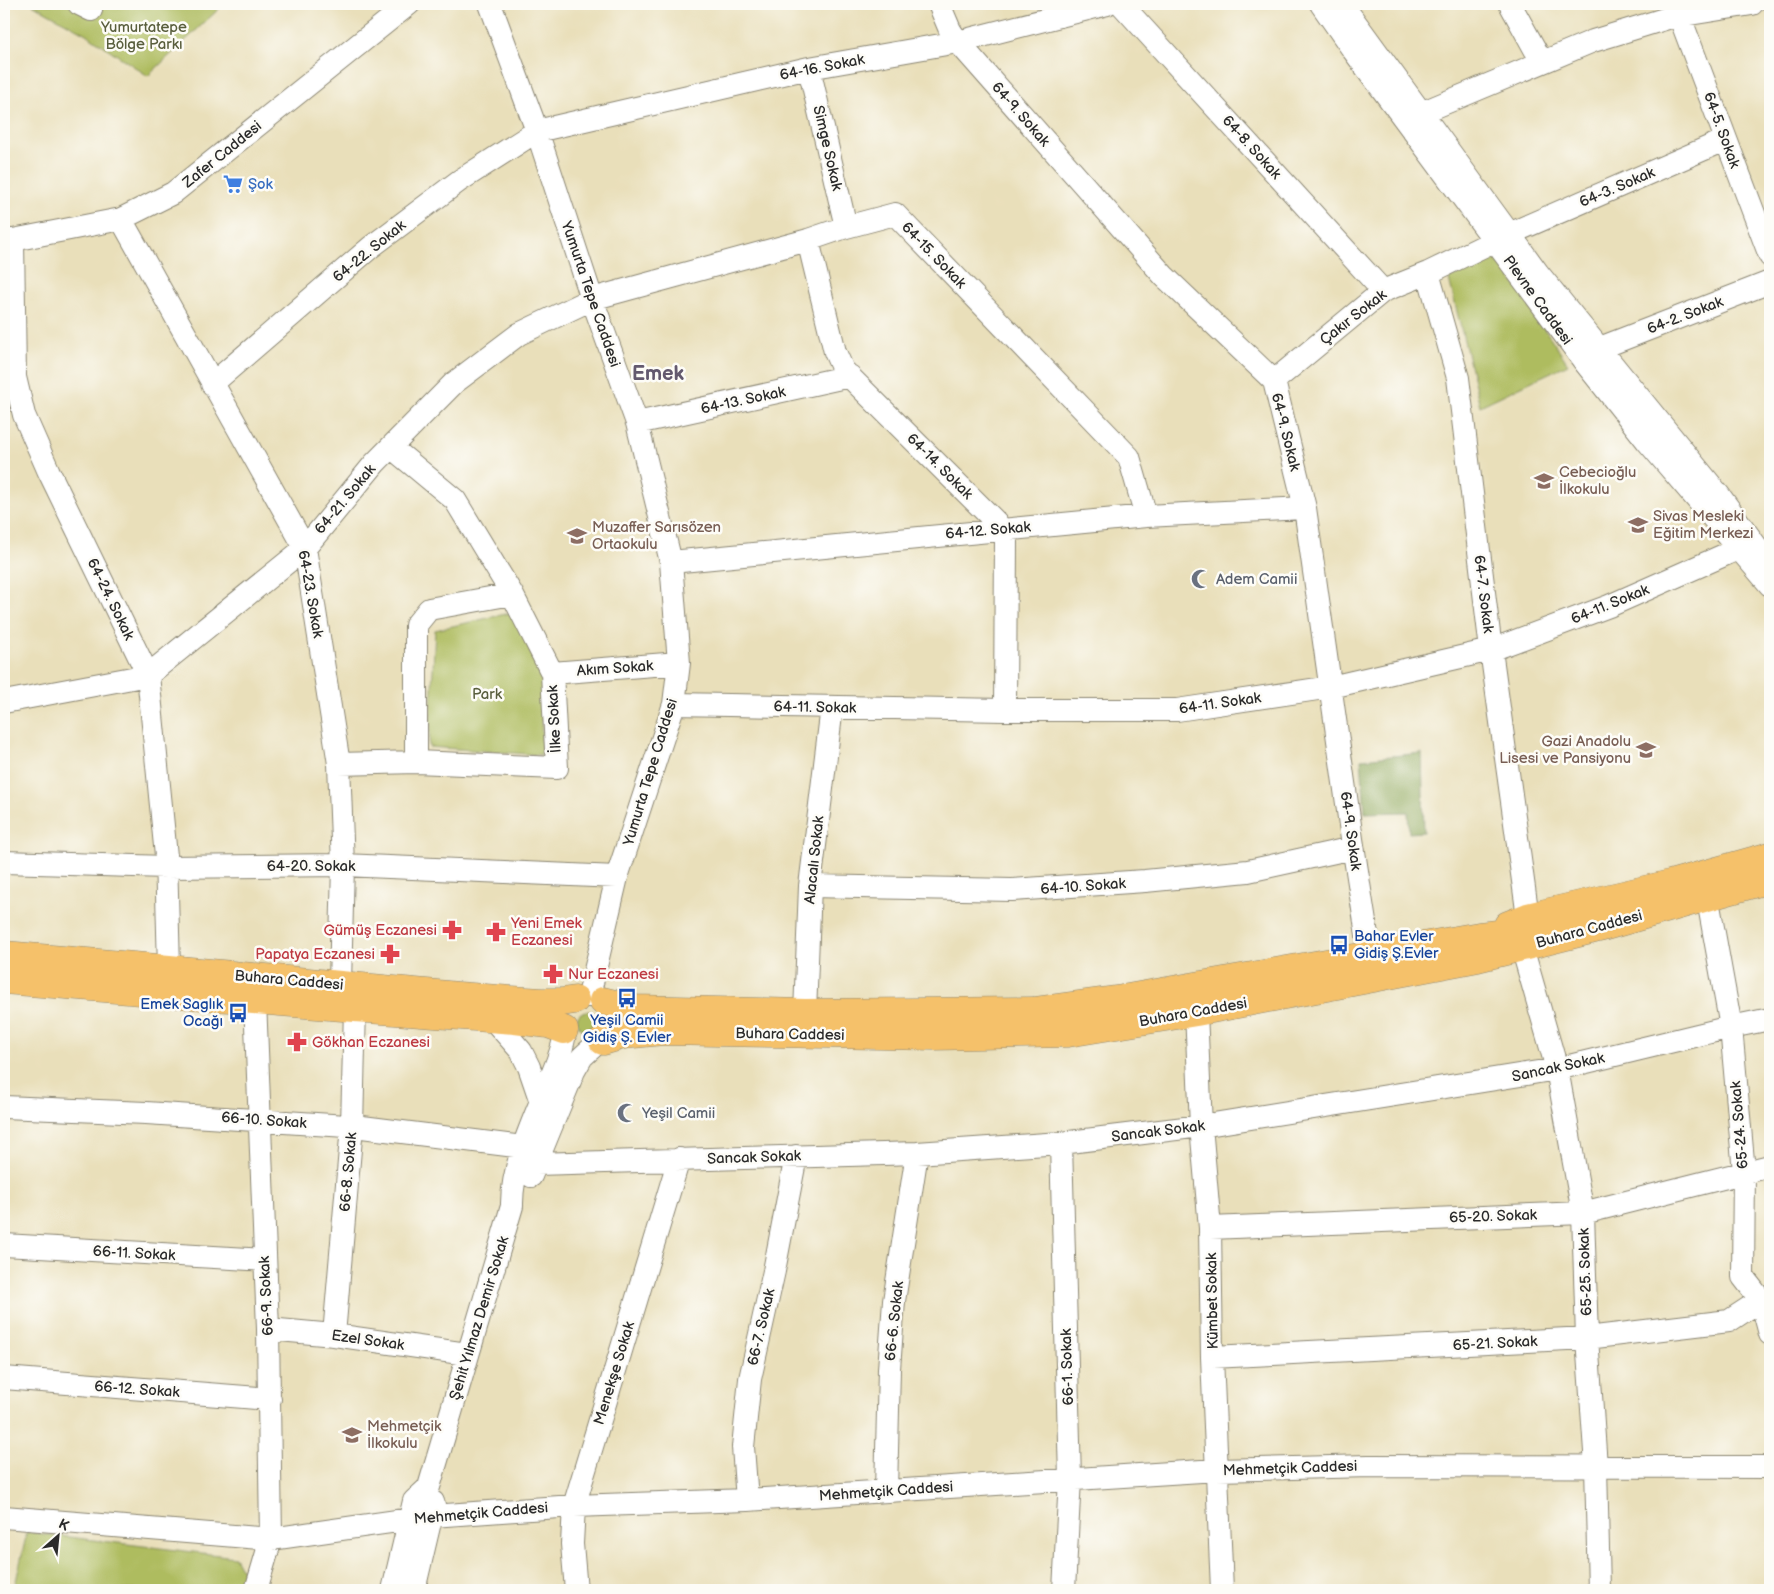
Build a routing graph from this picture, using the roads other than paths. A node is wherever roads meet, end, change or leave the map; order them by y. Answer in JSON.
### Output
{"nodes":[{"id":1,"x":410,"y":4,"type":"edge"},
{"id":2,"x":490,"y":4,"type":"edge"},
{"id":3,"x":939,"y":4,"type":"edge"},
{"id":4,"x":1107,"y":4,"type":"edge"},
{"id":5,"x":1121,"y":4,"type":"edge"},
{"id":6,"x":1321,"y":4,"type":"edge"},
{"id":7,"x":1342,"y":4,"type":"edge"},
{"id":8,"x":1510,"y":4,"type":"edge"},
{"id":9,"x":1752,"y":4,"type":"edge"},
{"id":10,"x":1677,"y":10,"type":"edge"},
{"id":11,"x":958,"y":42,"type":"junction"},
{"id":12,"x":1542,"y":62,"type":"junction"},
{"id":13,"x":809,"y":68,"type":"junction"},
{"id":14,"x":1421,"y":113,"type":"junction"},
{"id":15,"x":537,"y":131,"type":"junction"},
{"id":16,"x":1725,"y":140,"type":"junction"},
{"id":17,"x":121,"y":219,"type":"junction"},
{"id":18,"x":846,"y":227,"type":"junction"},
{"id":19,"x":1502,"y":238,"type":"junction"},
{"id":20,"x":8,"y":240,"type":"edge"},
{"id":21,"x":808,"y":240,"type":"junction"},
{"id":22,"x":1770,"y":256,"type":"edge"},
{"id":23,"x":1428,"y":273,"type":"junction"},
{"id":24,"x":1770,"y":282,"type":"edge"},
{"id":25,"x":1383,"y":291,"type":"junction"},
{"id":26,"x":592,"y":299,"type":"junction"},
{"id":27,"x":1600,"y":348,"type":"junction"},
{"id":28,"x":850,"y":376,"type":"junction"},
{"id":29,"x":1274,"y":381,"type":"junction"},
{"id":30,"x":212,"y":384,"type":"junction"},
{"id":31,"x":11,"y":392,"type":"edge"},
{"id":32,"x":637,"y":423,"type":"junction"},
{"id":33,"x":391,"y":447,"type":"junction"},
{"id":34,"x":1305,"y":508,"type":"junction"},
{"id":35,"x":1146,"y":516,"type":"junction"},
{"id":36,"x":1001,"y":529,"type":"junction"},
{"id":37,"x":305,"y":548,"type":"junction"},
{"id":38,"x":1757,"y":552,"type":"edge"},
{"id":39,"x":671,"y":562,"type":"junction"},
{"id":40,"x":1770,"y":585,"type":"edge"},
{"id":41,"x":512,"y":594,"type":"junction"},
{"id":42,"x":1491,"y":650,"type":"junction"},
{"id":43,"x":679,"y":663,"type":"junction"},
{"id":44,"x":552,"y":673,"type":"junction"},
{"id":45,"x":148,"y":676,"type":"junction"},
{"id":46,"x":1331,"y":687,"type":"junction"},
{"id":47,"x":4,"y":702,"type":"edge"},
{"id":48,"x":674,"y":704,"type":"junction"},
{"id":49,"x":832,"y":707,"type":"junction"},
{"id":50,"x":1005,"y":710,"type":"junction"},
{"id":51,"x":416,"y":762,"type":"junction"},
{"id":52,"x":339,"y":764,"type":"junction"},
{"id":53,"x":1353,"y":848,"type":"junction"},
{"id":54,"x":1770,"y":856,"type":"edge"},
{"id":55,"x":4,"y":862,"type":"edge"},
{"id":56,"x":343,"y":865,"type":"junction"},
{"id":57,"x":166,"y":867,"type":"junction"},
{"id":58,"x":1770,"y":871,"type":"edge"},
{"id":59,"x":617,"y":877,"type":"junction"},
{"id":60,"x":1770,"y":879,"type":"edge"},
{"id":61,"x":810,"y":886,"type":"junction"},
{"id":62,"x":1770,"y":892,"type":"edge"},
{"id":63,"x":1710,"y":911,"type":"junction"},
{"id":64,"x":1528,"y":917,"type":"junction"},
{"id":65,"x":1479,"y":947,"type":"junction"},
{"id":66,"x":1370,"y":954,"type":"junction"},
{"id":67,"x":4,"y":955,"type":"edge"},
{"id":68,"x":1526,"y":961,"type":"junction"},
{"id":69,"x":170,"y":969,"type":"junction"},
{"id":70,"x":4,"y":980,"type":"edge"},
{"id":71,"x":340,"y":984,"type":"junction"},
{"id":72,"x":589,"y":999,"type":"junction"},
{"id":73,"x":255,"y":1000,"type":"junction"},
{"id":74,"x":355,"y":1008,"type":"junction"},
{"id":75,"x":1196,"y":1012,"type":"junction"},
{"id":76,"x":806,"y":1013,"type":"junction"},
{"id":77,"x":490,"y":1017,"type":"junction"},
{"id":78,"x":1770,"y":1018,"type":"edge"},
{"id":79,"x":1731,"y":1026,"type":"junction"},
{"id":80,"x":565,"y":1032,"type":"junction"},
{"id":81,"x":598,"y":1043,"type":"junction"},
{"id":82,"x":1557,"y":1069,"type":"junction"},
{"id":83,"x":541,"y":1102,"type":"junction"},
{"id":84,"x":4,"y":1107,"type":"edge"},
{"id":85,"x":259,"y":1120,"type":"junction"},
{"id":86,"x":352,"y":1126,"type":"junction"},
{"id":87,"x":1201,"y":1126,"type":"junction"},
{"id":88,"x":1061,"y":1143,"type":"junction"},
{"id":89,"x":917,"y":1153,"type":"junction"},
{"id":90,"x":796,"y":1156,"type":"junction"},
{"id":91,"x":526,"y":1157,"type":"junction"},
{"id":92,"x":679,"y":1159,"type":"junction"},
{"id":93,"x":1770,"y":1166,"type":"edge"},
{"id":94,"x":1744,"y":1172,"type":"junction"},
{"id":95,"x":1584,"y":1213,"type":"junction"},
{"id":96,"x":1210,"y":1228,"type":"junction"},
{"id":97,"x":4,"y":1245,"type":"edge"},
{"id":98,"x":264,"y":1260,"type":"junction"},
{"id":99,"x":1766,"y":1300,"type":"edge"},
{"id":100,"x":268,"y":1329,"type":"junction"},
{"id":101,"x":334,"y":1334,"type":"junction"},
{"id":102,"x":1770,"y":1334,"type":"edge"},
{"id":103,"x":1587,"y":1338,"type":"junction"},
{"id":104,"x":468,"y":1354,"type":"junction"},
{"id":105,"x":1212,"y":1357,"type":"junction"},
{"id":106,"x":4,"y":1378,"type":"edge"},
{"id":107,"x":270,"y":1399,"type":"junction"},
{"id":108,"x":1596,"y":1466,"type":"junction"},
{"id":109,"x":1770,"y":1466,"type":"edge"},
{"id":110,"x":1217,"y":1470,"type":"junction"},
{"id":111,"x":1070,"y":1479,"type":"junction"},
{"id":112,"x":886,"y":1491,"type":"junction"},
{"id":113,"x":747,"y":1500,"type":"junction"},
{"id":114,"x":574,"y":1506,"type":"junction"},
{"id":115,"x":4,"y":1517,"type":"edge"},
{"id":116,"x":421,"y":1517,"type":"junction"},
{"id":117,"x":271,"y":1538,"type":"junction"},
{"id":118,"x":256,"y":1590,"type":"edge"},
{"id":119,"x":393,"y":1590,"type":"edge"},
{"id":120,"x":414,"y":1590,"type":"edge"},
{"id":121,"x":576,"y":1590,"type":"edge"},
{"id":122,"x":1064,"y":1590,"type":"edge"},
{"id":123,"x":1222,"y":1590,"type":"edge"},
{"id":124,"x":1599,"y":1590,"type":"edge"}],
"edges":[{"from":1,"to":17,"type":"street","name":"Zafer Caddesi"},
{"from":2,"to":15,"type":"street","name":"Yumurta Tepe Caddesi"},
{"from":3,"to":11,"type":"street","name":"64-9. Sokak"},
{"from":4,"to":11,"type":"street","name":"64-16. Sokak"},
{"from":5,"to":25,"type":"street","name":"64-8. Sokak"},
{"from":6,"to":19,"type":"street","name":"Plevne Caddesi"},
{"from":7,"to":14,"type":"street","name":"Plevne Caddesi"},
{"from":8,"to":12,"type":"street"},
{"from":9,"to":10,"type":"street"},
{"from":10,"to":12,"type":"street"},
{"from":10,"to":16,"type":"street","name":"64-5. Sokak"},
{"from":11,"to":13,"type":"street","name":"64-16. Sokak"},
{"from":11,"to":29,"type":"street","name":"64-9. Sokak"},
{"from":12,"to":14,"type":"street"},
{"from":13,"to":15,"type":"street","name":"64-16. Sokak"},
{"from":13,"to":18,"type":"street","name":"Simge Sokak"},
{"from":14,"to":19,"type":"street","name":"Plevne Caddesi"},
{"from":15,"to":26,"type":"street","name":"Yumurta Tepe Caddesi"},
{"from":15,"to":30,"type":"street","name":"64-22. Sokak"},
{"from":16,"to":19,"type":"street","name":"64-3. Sokak"},
{"from":16,"to":22,"type":"street","name":"64-5. Sokak"},
{"from":17,"to":20,"type":"street","name":"Zafer Caddesi"},
{"from":17,"to":30,"type":"street","name":"64-23. Sokak"},
{"from":18,"to":21,"type":"street","name":"64-15. Sokak"},
{"from":18,"to":35,"type":"street","name":"64-15. Sokak"},
{"from":19,"to":23,"type":"street","name":"Çakır Sokak"},
{"from":19,"to":27,"type":"street","name":"Plevne Caddesi"},
{"from":19,"to":38,"type":"street","name":"Plevne Caddesi"},
{"from":20,"to":31,"type":"street","name":"64-24. Sokak"},
{"from":21,"to":26,"type":"street","name":"64-15. Sokak"},
{"from":21,"to":28,"type":"street","name":"64-14. Sokak"},
{"from":23,"to":25,"type":"street","name":"Çakır Sokak"},
{"from":23,"to":42,"type":"street","name":"64-7. Sokak"},
{"from":24,"to":27,"type":"street","name":"64-2. Sokak"},
{"from":25,"to":29,"type":"street","name":"Çakır Sokak"},
{"from":26,"to":32,"type":"street","name":"Yumurta Tepe Caddesi"},
{"from":26,"to":33,"type":"street","name":"64-21. Sokak"},
{"from":27,"to":38,"type":"street","name":"Plevne Caddesi"},
{"from":28,"to":32,"type":"street","name":"64-13. Sokak"},
{"from":28,"to":36,"type":"street","name":"64-14. Sokak"},
{"from":29,"to":34,"type":"street","name":"64-9. Sokak"},
{"from":30,"to":37,"type":"street","name":"64-23. Sokak"},
{"from":31,"to":45,"type":"street","name":"64-24. Sokak"},
{"from":32,"to":39,"type":"street","name":"Yumurta Tepe Caddesi"},
{"from":33,"to":37,"type":"street","name":"64-21. Sokak"},
{"from":33,"to":41,"type":"street","name":"İlke Sokak"},
{"from":34,"to":35,"type":"street","name":"64-12. Sokak"},
{"from":34,"to":46,"type":"street","name":"64-9. Sokak"},
{"from":35,"to":36,"type":"street","name":"64-12. Sokak"},
{"from":36,"to":39,"type":"street","name":"64-12. Sokak"},
{"from":36,"to":50,"type":"street","name":"64-14. Sokak"},
{"from":37,"to":45,"type":"street","name":"64-21. Sokak"},
{"from":37,"to":52,"type":"street","name":"64-23. Sokak"},
{"from":38,"to":40,"type":"street","name":"Plevne Caddesi"},
{"from":38,"to":42,"type":"street","name":"64-11. Sokak"},
{"from":39,"to":43,"type":"street","name":"Yumurta Tepe Caddesi"},
{"from":41,"to":44,"type":"street","name":"İlke Sokak"},
{"from":41,"to":51,"type":"street"},
{"from":42,"to":46,"type":"street","name":"64-11. Sokak"},
{"from":42,"to":64,"type":"street","name":"64-7. Sokak"},
{"from":43,"to":44,"type":"street","name":"Akım Sokak"},
{"from":43,"to":48,"type":"street","name":"Yumurta Tepe Caddesi"},
{"from":44,"to":51,"type":"street","name":"İlke Sokak"},
{"from":45,"to":47,"type":"street","name":"64-21. Sokak"},
{"from":45,"to":57,"type":"street","name":"64-24. Sokak"},
{"from":46,"to":50,"type":"street","name":"64-11. Sokak"},
{"from":46,"to":53,"type":"street","name":"64-9. Sokak"},
{"from":48,"to":49,"type":"street","name":"64-11. Sokak"},
{"from":48,"to":59,"type":"street","name":"Yumurta Tepe Caddesi"},
{"from":49,"to":50,"type":"street","name":"64-11. Sokak"},
{"from":49,"to":61,"type":"street","name":"Alacalı Sokak"},
{"from":51,"to":52,"type":"street","name":"İlke Sokak"},
{"from":52,"to":56,"type":"street","name":"64-23. Sokak"},
{"from":53,"to":61,"type":"street","name":"64-10. Sokak"},
{"from":53,"to":66,"type":"street","name":"64-9. Sokak"},
{"from":54,"to":64,"type":"main road"},
{"from":55,"to":57,"type":"street","name":"64-20. Sokak"},
{"from":56,"to":57,"type":"street","name":"64-20. Sokak"},
{"from":56,"to":59,"type":"street","name":"64-20. Sokak"},
{"from":56,"to":71,"type":"street","name":"64-23. Sokak"},
{"from":57,"to":69,"type":"street","name":"64-24. Sokak"},
{"from":58,"to":65,"type":"main road","name":"Buhara Caddesi"},
{"from":59,"to":72,"type":"street","name":"Yumurta Tepe Caddesi"},
{"from":60,"to":65,"type":"main road","name":"Buhara Caddesi"},
{"from":61,"to":76,"type":"street","name":"Alacalı Sokak"},
{"from":62,"to":63,"type":"main road"},
{"from":63,"to":68,"type":"main road"},
{"from":63,"to":79,"type":"street","name":"65-24. Sokak"},
{"from":64,"to":65,"type":"main road"},
{"from":65,"to":66,"type":"main road","name":"Buhara Caddesi"},
{"from":65,"to":68,"type":"main road"},
{"from":65,"to":75,"type":"main road","name":"Buhara Caddesi"},
{"from":66,"to":76,"type":"main road","name":"Buhara Caddesi"},
{"from":67,"to":69,"type":"main road","name":"Buhara Caddesi"},
{"from":68,"to":82,"type":"street","name":"65-25. Sokak"},
{"from":69,"to":71,"type":"main road","name":"Buhara Caddesi"},
{"from":70,"to":73,"type":"main road","name":"Buhara Caddesi"},
{"from":71,"to":72,"type":"main road","name":"Buhara Caddesi"},
{"from":72,"to":76,"type":"main road","name":"Buhara Caddesi"},
{"from":72,"to":80,"type":"main road"},
{"from":72,"to":81,"type":"main road"},
{"from":73,"to":74,"type":"main road","name":"Buhara Caddesi"},
{"from":73,"to":85,"type":"street","name":"66-9. Sokak"},
{"from":74,"to":77,"type":"main road","name":"Buhara Caddesi"},
{"from":74,"to":86,"type":"street","name":"66-8. Sokak"},
{"from":75,"to":81,"type":"main road","name":"Buhara Caddesi"},
{"from":75,"to":87,"type":"street","name":"Kümbet Sokak"},
{"from":77,"to":80,"type":"main road","name":"Buhara Caddesi"},
{"from":77,"to":83,"type":"street"},
{"from":78,"to":79,"type":"street","name":"Sancak Sokak"},
{"from":79,"to":82,"type":"street","name":"Sancak Sokak"},
{"from":79,"to":94,"type":"street","name":"65-24. Sokak"},
{"from":80,"to":81,"type":"main road"},
{"from":80,"to":83,"type":"street","name":"Şehit Yılmaz Demir Sokak"},
{"from":81,"to":91,"type":"street","name":"Şehit Yılmaz Demir Sokak"},
{"from":82,"to":87,"type":"street","name":"Sancak Sokak"},
{"from":82,"to":95,"type":"street","name":"65-25. Sokak"},
{"from":83,"to":91,"type":"street","name":"Şehit Yılmaz Demir Sokak"},
{"from":84,"to":85,"type":"street","name":"66-10. Sokak"},
{"from":85,"to":86,"type":"street","name":"66-10. Sokak"},
{"from":85,"to":98,"type":"street","name":"66-9. Sokak"},
{"from":86,"to":91,"type":"street","name":"66-10. Sokak"},
{"from":86,"to":101,"type":"street","name":"66-8. Sokak"},
{"from":87,"to":88,"type":"street","name":"Sancak Sokak"},
{"from":87,"to":96,"type":"street","name":"Kümbet Sokak"},
{"from":88,"to":89,"type":"street","name":"Sancak Sokak"},
{"from":88,"to":111,"type":"street","name":"66-1. Sokak"},
{"from":89,"to":90,"type":"street","name":"Sancak Sokak"},
{"from":89,"to":112,"type":"street","name":"66-6. Sokak"},
{"from":90,"to":92,"type":"street","name":"Sancak Sokak"},
{"from":90,"to":113,"type":"street","name":"66-7. Sokak"},
{"from":91,"to":92,"type":"street","name":"Sancak Sokak"},
{"from":91,"to":104,"type":"street","name":"Şehit Yılmaz Demir Sokak"},
{"from":92,"to":114,"type":"street","name":"Menekşe Sokak"},
{"from":93,"to":94,"type":"street","name":"65-20. Sokak"},
{"from":94,"to":95,"type":"street","name":"65-20. Sokak"},
{"from":94,"to":99,"type":"street","name":"65-24. Sokak"},
{"from":95,"to":96,"type":"street","name":"65-20. Sokak"},
{"from":95,"to":103,"type":"street","name":"65-25. Sokak"},
{"from":96,"to":105,"type":"street","name":"Kümbet Sokak"},
{"from":97,"to":98,"type":"street","name":"66-11. Sokak"},
{"from":98,"to":100,"type":"street","name":"66-9. Sokak"},
{"from":99,"to":102,"type":"street","name":"65-24. Sokak"},
{"from":99,"to":103,"type":"street","name":"65-21. Sokak"},
{"from":100,"to":101,"type":"street","name":"Ezel Sokak"},
{"from":100,"to":107,"type":"street","name":"66-9. Sokak"},
{"from":101,"to":104,"type":"street","name":"Ezel Sokak"},
{"from":103,"to":105,"type":"street","name":"65-21. Sokak"},
{"from":103,"to":108,"type":"street","name":"65-25. Sokak"},
{"from":104,"to":116,"type":"street","name":"Şehit Yılmaz Demir Sokak"},
{"from":105,"to":110,"type":"street","name":"Kümbet Sokak"},
{"from":106,"to":107,"type":"street","name":"66-12. Sokak"},
{"from":107,"to":117,"type":"street","name":"66-9. Sokak"},
{"from":108,"to":109,"type":"street","name":"Mehmetçik Caddesi"},
{"from":108,"to":110,"type":"street","name":"Mehmetçik Caddesi"},
{"from":108,"to":124,"type":"street","name":"65-25. Sokak"},
{"from":110,"to":111,"type":"street","name":"Mehmetçik Caddesi"},
{"from":110,"to":123,"type":"street","name":"Kümbet Sokak"},
{"from":111,"to":112,"type":"street","name":"Mehmetçik Caddesi"},
{"from":111,"to":122,"type":"street","name":"66-1. Sokak"},
{"from":112,"to":113,"type":"street","name":"Mehmetçik Caddesi"},
{"from":113,"to":114,"type":"street","name":"Mehmetçik Caddesi"},
{"from":114,"to":116,"type":"street","name":"Mehmetçik Caddesi"},
{"from":114,"to":121,"type":"street","name":"Menekşe Sokak"},
{"from":115,"to":117,"type":"street","name":"Mehmetçik Caddesi"},
{"from":116,"to":117,"type":"street","name":"Mehmetçik Caddesi"},
{"from":116,"to":119,"type":"street","name":"Şehit Yılmaz Demir Sokak"},
{"from":116,"to":120,"type":"street","name":"Şehit Yılmaz Demir Sokak"},
{"from":117,"to":118,"type":"street","name":"66-9. Sokak"}]}
